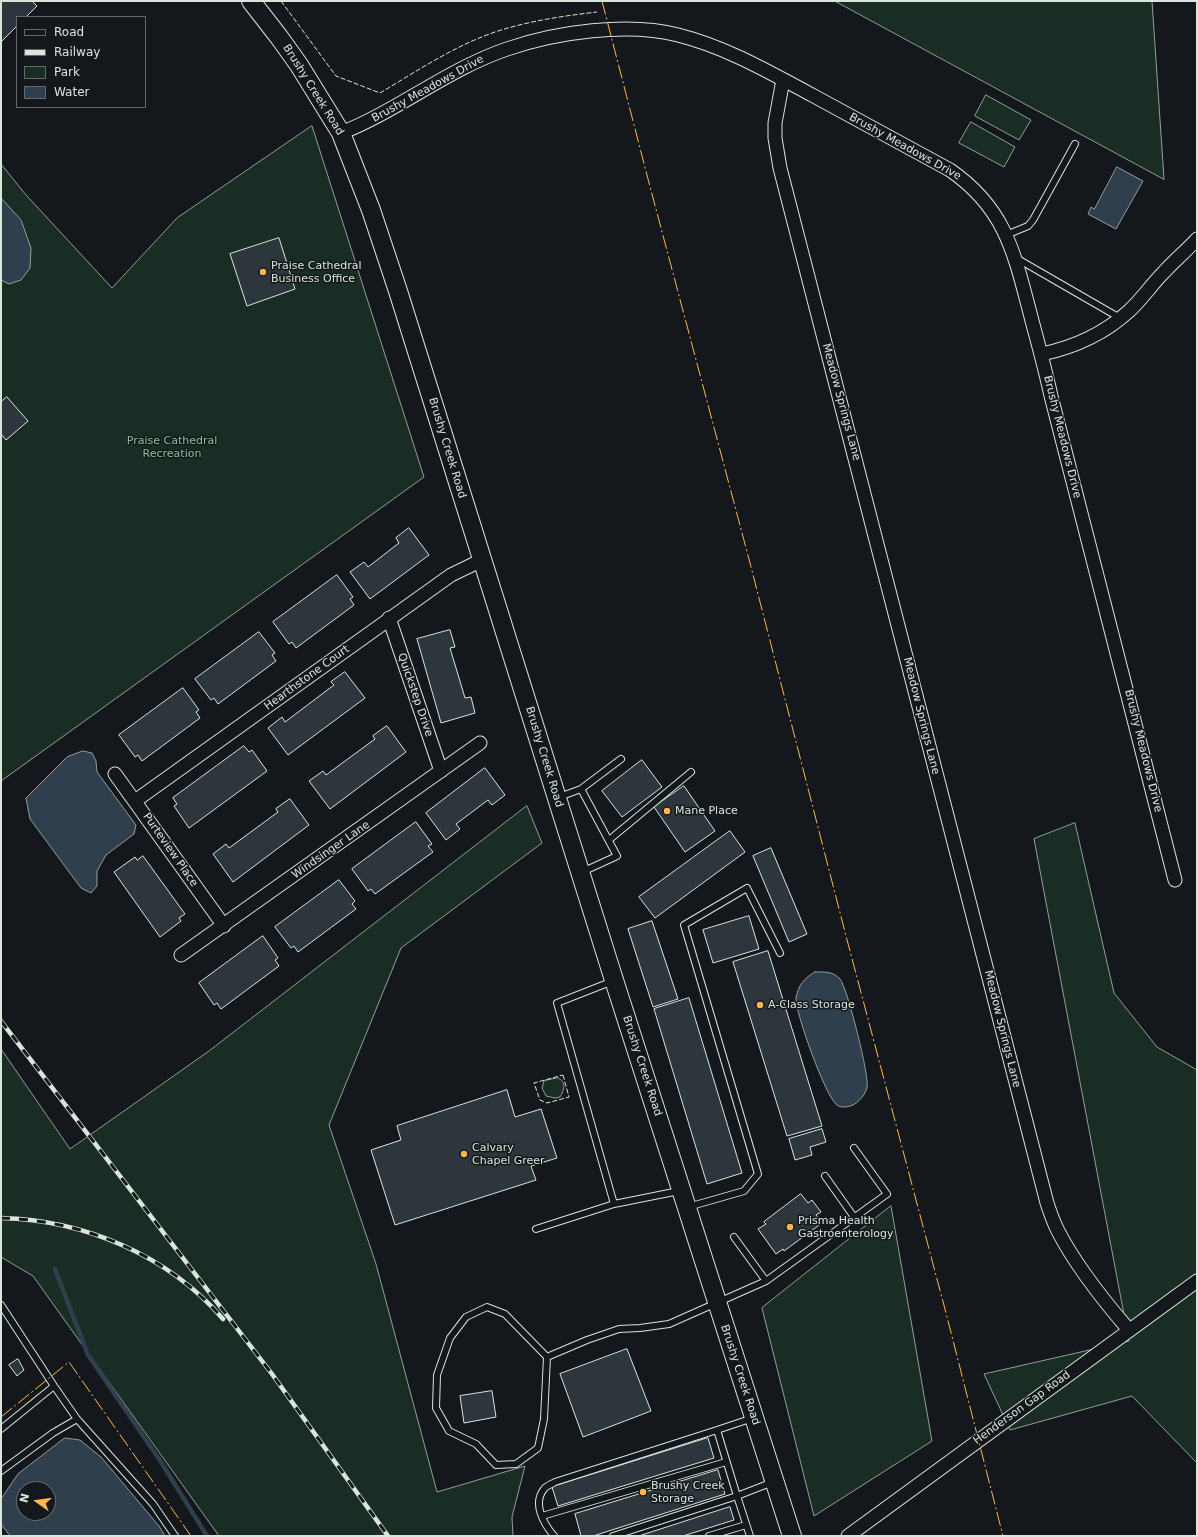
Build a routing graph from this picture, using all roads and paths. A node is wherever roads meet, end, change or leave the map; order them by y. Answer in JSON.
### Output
{"nodes":[{"id":1,"x":251,"y":1,"type":"edge"},
{"id":2,"x":783,"y":80,"type":"junction"},
{"id":3,"x":341,"y":134,"type":"junction"},
{"id":4,"x":1075,"y":144,"type":"dead end"},
{"id":5,"x":1006,"y":235,"type":"junction"},
{"id":6,"x":1196,"y":242,"type":"edge"},
{"id":7,"x":1014,"y":257,"type":"junction"},
{"id":8,"x":1120,"y":318,"type":"junction"},
{"id":9,"x":1042,"y":354,"type":"junction"},
{"id":10,"x":482,"y":560,"type":"junction"},
{"id":11,"x":389,"y":618,"type":"junction"},
{"id":12,"x":480,"y":743,"type":"dead end"},
{"id":13,"x":621,"y":759,"type":"dead end"},
{"id":14,"x":441,"y":771,"type":"junction"},
{"id":15,"x":691,"y":772,"type":"dead end"},
{"id":16,"x":115,"y":774,"type":"dead end"},
{"id":17,"x":581,"y":789,"type":"junction"},
{"id":18,"x":557,"y":798,"type":"junction"},
{"id":19,"x":135,"y":801,"type":"junction"},
{"id":20,"x":609,"y":840,"type":"junction"},
{"id":21,"x":580,"y":873,"type":"junction"},
{"id":22,"x":1175,"y":880,"type":"dead end"},
{"id":23,"x":224,"y":926,"type":"junction"},
{"id":24,"x":780,"y":953,"type":"dead end"},
{"id":25,"x":182,"y":955,"type":"dead end"},
{"id":26,"x":614,"y":980,"type":"junction"},
{"id":27,"x":854,"y":1148,"type":"dead end"},
{"id":28,"x":825,"y":1176,"type":"dead end"},
{"id":29,"x":684,"y":1199,"type":"junction"},
{"id":30,"x":614,"y":1204,"type":"junction"},
{"id":31,"x":854,"y":1218,"type":"junction"},
{"id":32,"x":536,"y":1229,"type":"dead end"},
{"id":33,"x":734,"y":1237,"type":"dead end"},
{"id":34,"x":766,"y":1281,"type":"junction"},
{"id":35,"x":1197,"y":1281,"type":"edge"},
{"id":36,"x":717,"y":1302,"type":"junction"},
{"id":37,"x":1,"y":1305,"type":"edge"},
{"id":38,"x":1129,"y":1330,"type":"junction"},
{"id":39,"x":547,"y":1357,"type":"junction"},
{"id":40,"x":54,"y":1386,"type":"junction"},
{"id":41,"x":754,"y":1418,"type":"junction"},
{"id":42,"x":77,"y":1419,"type":"junction"},
{"id":43,"x":1,"y":1429,"type":"edge"},
{"id":44,"x":717,"y":1430,"type":"junction"},
{"id":45,"x":726,"y":1462,"type":"junction"},
{"id":46,"x":1,"y":1472,"type":"edge"},
{"id":47,"x":774,"y":1482,"type":"junction"},
{"id":48,"x":737,"y":1496,"type":"junction"},
{"id":49,"x":542,"y":1516,"type":"junction"},
{"id":50,"x":746,"y":1525,"type":"junction"},
{"id":51,"x":175,"y":1536,"type":"edge"},
{"id":52,"x":554,"y":1536,"type":"edge"},
{"id":53,"x":613,"y":1536,"type":"edge"},
{"id":54,"x":709,"y":1536,"type":"edge"},
{"id":55,"x":750,"y":1536,"type":"edge"},
{"id":56,"x":792,"y":1536,"type":"edge"},
{"id":57,"x":848,"y":1536,"type":"edge"}],
"edges":[{"from":1,"to":3,"type":"main road","name":"Brushy Creek Road"},
{"from":2,"to":3,"type":"street","name":"Brushy Meadows Drive"},
{"from":2,"to":5,"type":"street","name":"Brushy Meadows Drive"},
{"from":2,"to":38,"type":"street","name":"Meadow Springs Lane"},
{"from":3,"to":10,"type":"main road","name":"Brushy Creek Road"},
{"from":4,"to":5,"type":"lane"},
{"from":5,"to":7,"type":"street","name":"Brushy Meadows Drive"},
{"from":6,"to":8,"type":"street"},
{"from":7,"to":8,"type":"lane"},
{"from":7,"to":9,"type":"street","name":"Brushy Meadows Drive"},
{"from":8,"to":9,"type":"street"},
{"from":9,"to":22,"type":"street","name":"Brushy Meadows Drive"},
{"from":10,"to":11,"type":"street","name":"Hearthstone Court"},
{"from":10,"to":18,"type":"main road","name":"Brushy Creek Road"},
{"from":11,"to":14,"type":"street","name":"Quickstep Drive"},
{"from":11,"to":19,"type":"street","name":"Hearthstone Court"},
{"from":12,"to":14,"type":"street","name":"Windsinger Lane"},
{"from":13,"to":17,"type":"lane"},
{"from":14,"to":23,"type":"street","name":"Windsinger Lane"},
{"from":15,"to":20,"type":"lane"},
{"from":16,"to":19,"type":"street","name":"Purteview Place"},
{"from":17,"to":18,"type":"lane"},
{"from":17,"to":20,"type":"lane"},
{"from":18,"to":21,"type":"main road","name":"Brushy Creek Road"},
{"from":19,"to":23,"type":"street","name":"Purteview Place"},
{"from":20,"to":21,"type":"lane"},
{"from":21,"to":26,"type":"main road","name":"Brushy Creek Road"},
{"from":23,"to":25,"type":"street","name":"Windsinger Lane"},
{"from":24,"to":29,"type":"lane"},
{"from":26,"to":29,"type":"main road","name":"Brushy Creek Road"},
{"from":26,"to":30,"type":"lane"},
{"from":27,"to":31,"type":"lane"},
{"from":28,"to":31,"type":"lane"},
{"from":29,"to":30,"type":"lane"},
{"from":29,"to":36,"type":"main road","name":"Brushy Creek Road"},
{"from":30,"to":32,"type":"lane"},
{"from":31,"to":34,"type":"lane"},
{"from":33,"to":34,"type":"lane"},
{"from":34,"to":36,"type":"lane"},
{"from":35,"to":38,"type":"street","name":"Henderson Gap Road"},
{"from":36,"to":39,"type":"lane"},
{"from":36,"to":41,"type":"main road","name":"Brushy Creek Road"},
{"from":37,"to":40,"type":"lane"},
{"from":38,"to":57,"type":"street","name":"Henderson Gap Road"},
{"from":39,"to":39,"type":"lane"},
{"from":40,"to":42,"type":"lane"},
{"from":40,"to":43,"type":"lane"},
{"from":41,"to":44,"type":"lane"},
{"from":41,"to":47,"type":"main road","name":"Brushy Creek Road"},
{"from":42,"to":46,"type":"lane"},
{"from":42,"to":51,"type":"lane"},
{"from":44,"to":45,"type":"lane"},
{"from":44,"to":49,"type":"lane"},
{"from":45,"to":48,"type":"lane"},
{"from":45,"to":49,"type":"lane"},
{"from":47,"to":48,"type":"lane"},
{"from":47,"to":56,"type":"main road","name":"Brushy Creek Road"},
{"from":48,"to":50,"type":"lane"},
{"from":48,"to":53,"type":"lane"},
{"from":49,"to":52,"type":"lane"},
{"from":50,"to":54,"type":"lane"},
{"from":50,"to":55,"type":"lane"}]}
